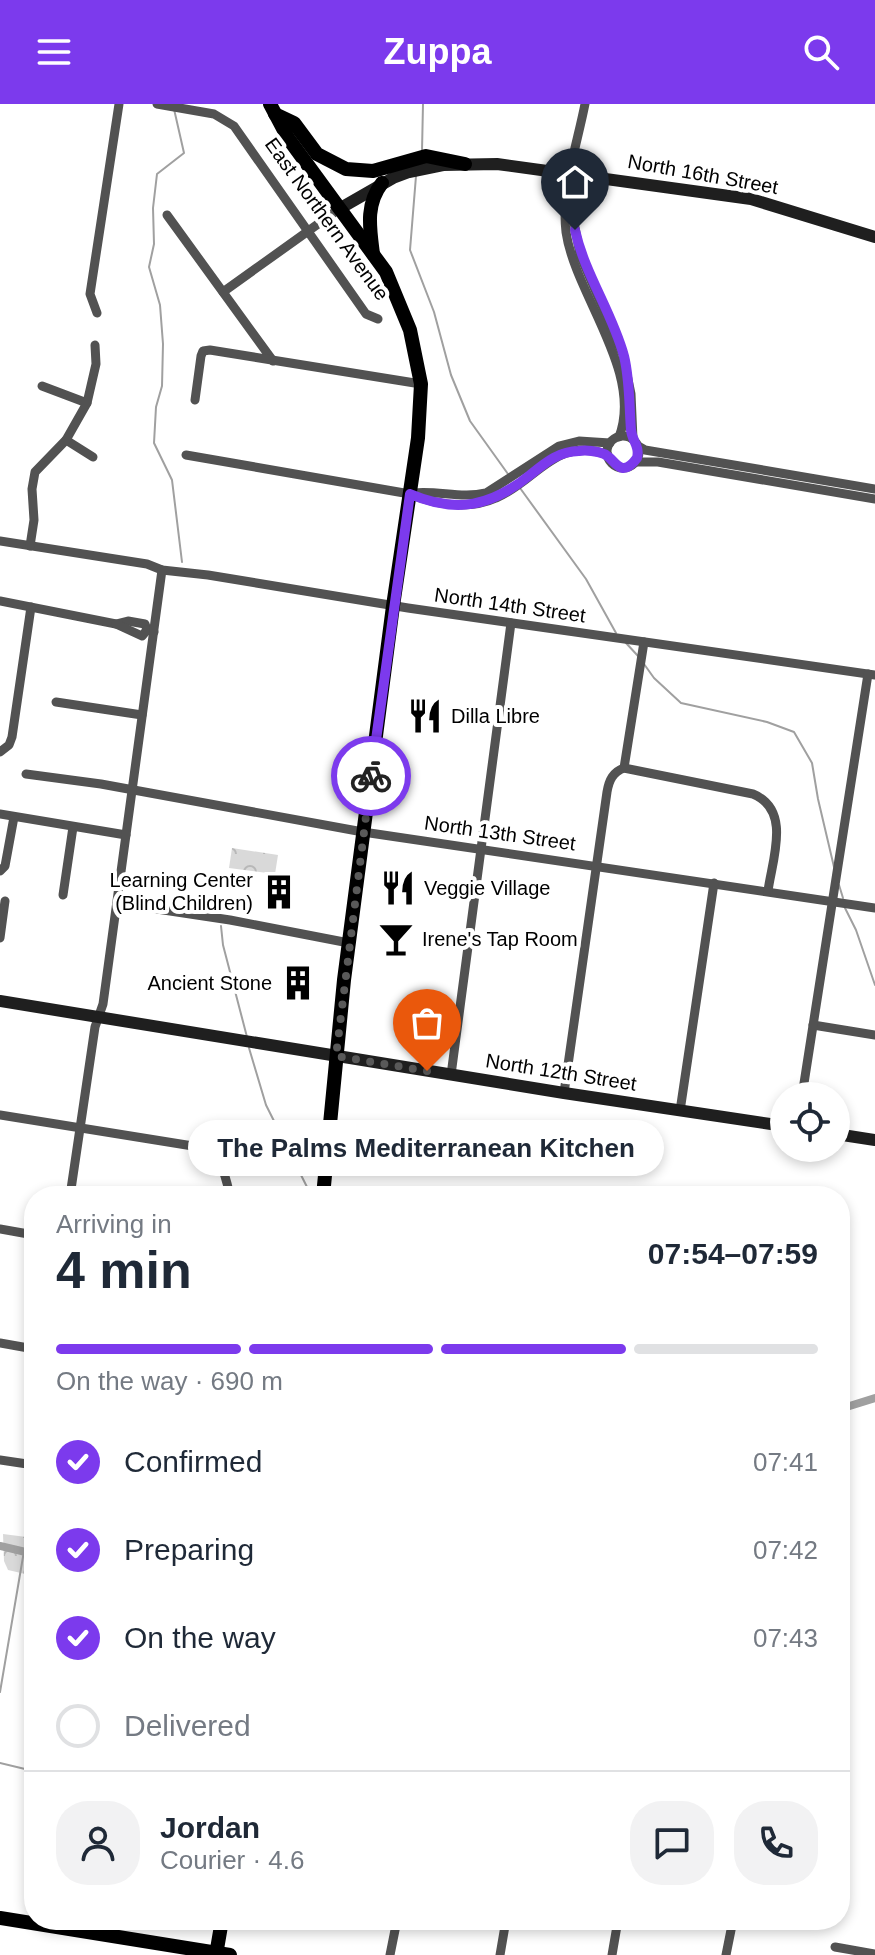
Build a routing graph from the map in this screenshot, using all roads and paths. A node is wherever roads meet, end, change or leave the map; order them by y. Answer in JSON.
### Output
{"nodes":[{"id":1,"x":119,"y":104,"type":"edge"},
{"id":2,"x":157,"y":104,"type":"edge"},
{"id":3,"x":220,"y":104,"type":"edge"},
{"id":4,"x":585,"y":104,"type":"edge"},
{"id":5,"x":165,"y":105,"type":"edge"},
{"id":6,"x":272,"y":109,"type":"edge"},
{"id":7,"x":208,"y":113,"type":"junction"},
{"id":8,"x":465,"y":164,"type":"joint"},
{"id":9,"x":409,"y":166,"type":"junction"},
{"id":10,"x":571,"y":173,"type":"junction"},
{"id":11,"x":382,"y":183,"type":"junction"},
{"id":12,"x":339,"y":209,"type":"junction"},
{"id":13,"x":167,"y":215,"type":"dead end"},
{"id":14,"x":309,"y":230,"type":"junction"},
{"id":15,"x":875,"y":237,"type":"edge"},
{"id":16,"x":373,"y":255,"type":"junction"},
{"id":17,"x":223,"y":292,"type":"junction"},
{"id":18,"x":97,"y":313,"type":"dead end"},
{"id":19,"x":378,"y":319,"type":"dead end"},
{"id":20,"x":95,"y":345,"type":"dead end"},
{"id":21,"x":273,"y":361,"type":"junction"},
{"id":22,"x":421,"y":384,"type":"junction"},
{"id":23,"x":42,"y":386,"type":"dead end"},
{"id":24,"x":195,"y":400,"type":"dead end"},
{"id":25,"x":87,"y":403,"type":"junction"},
{"id":26,"x":619,"y":437,"type":"junction"},
{"id":27,"x":66,"y":440,"type":"junction"},
{"id":28,"x":610,"y":443,"type":"junction"},
{"id":29,"x":635,"y":443,"type":"junction"},
{"id":30,"x":186,"y":455,"type":"dead end"},
{"id":31,"x":608,"y":455,"type":"junction"},
{"id":32,"x":93,"y":457,"type":"dead end"},
{"id":33,"x":635,"y":462,"type":"junction"},
{"id":34,"x":521,"y":476,"type":"junction"},
{"id":35,"x":875,"y":489,"type":"edge"},
{"id":36,"x":410,"y":494,"type":"junction"},
{"id":37,"x":875,"y":499,"type":"edge"},
{"id":38,"x":0,"y":541,"type":"edge"},
{"id":39,"x":30,"y":546,"type":"junction"},
{"id":40,"x":162,"y":570,"type":"junction"},
{"id":41,"x":0,"y":601,"type":"edge"},
{"id":42,"x":393,"y":606,"type":"junction"},
{"id":43,"x":31,"y":607,"type":"junction"},
{"id":44,"x":511,"y":623,"type":"junction"},
{"id":45,"x":150,"y":631,"type":"junction"},
{"id":46,"x":644,"y":642,"type":"junction"},
{"id":47,"x":872,"y":675,"type":"edge"},
{"id":48,"x":56,"y":702,"type":"dead end"},
{"id":49,"x":142,"y":715,"type":"junction"},
{"id":50,"x":1,"y":752,"type":"edge"},
{"id":51,"x":621,"y":769,"type":"junction"},
{"id":52,"x":26,"y":774,"type":"dead end"},
{"id":53,"x":132,"y":791,"type":"junction"},
{"id":54,"x":0,"y":814,"type":"edge"},
{"id":55,"x":14,"y":817,"type":"junction"},
{"id":56,"x":73,"y":827,"type":"junction"},
{"id":57,"x":363,"y":832,"type":"junction"},
{"id":58,"x":126,"y":835,"type":"junction"},
{"id":59,"x":482,"y":849,"type":"junction"},
{"id":60,"x":596,"y":866,"type":"junction"},
{"id":61,"x":0,"y":871,"type":"edge"},
{"id":62,"x":714,"y":883,"type":"junction"},
{"id":63,"x":768,"y":891,"type":"junction"},
{"id":64,"x":63,"y":895,"type":"dead end"},
{"id":65,"x":5,"y":901,"type":"dead end"},
{"id":66,"x":832,"y":901,"type":"junction"},
{"id":67,"x":117,"y":903,"type":"junction"},
{"id":68,"x":875,"y":908,"type":"edge"},
{"id":69,"x":0,"y":938,"type":"edge"},
{"id":70,"x":349,"y":943,"type":"junction"},
{"id":71,"x":0,"y":1001,"type":"edge"},
{"id":72,"x":99,"y":1017,"type":"junction"},
{"id":73,"x":813,"y":1025,"type":"junction"},
{"id":74,"x":875,"y":1035,"type":"edge"},
{"id":75,"x":336,"y":1056,"type":"junction"},
{"id":76,"x":451,"y":1075,"type":"junction"},
{"id":77,"x":804,"y":1082,"type":"edge"},
{"id":78,"x":564,"y":1093,"type":"junction"},
{"id":79,"x":680,"y":1111,"type":"junction"},
{"id":80,"x":0,"y":1115,"type":"edge"},
{"id":81,"x":770,"y":1124,"type":"edge"},
{"id":82,"x":80,"y":1128,"type":"junction"},
{"id":83,"x":850,"y":1136,"type":"edge"},
{"id":84,"x":875,"y":1140,"type":"edge"},
{"id":85,"x":71,"y":1186,"type":"edge"},
{"id":86,"x":227,"y":1186,"type":"edge"},
{"id":87,"x":324,"y":1186,"type":"edge"},
{"id":88,"x":0,"y":1229,"type":"edge"},
{"id":89,"x":24,"y":1233,"type":"edge"},
{"id":90,"x":0,"y":1343,"type":"edge"},
{"id":91,"x":24,"y":1347,"type":"edge"},
{"id":92,"x":0,"y":1460,"type":"edge"},
{"id":93,"x":24,"y":1464,"type":"edge"},
{"id":94,"x":0,"y":1918,"type":"edge"},
{"id":95,"x":24,"y":1922,"type":"edge"},
{"id":96,"x":74,"y":1930,"type":"edge"},
{"id":97,"x":222,"y":1930,"type":"edge"},
{"id":98,"x":395,"y":1930,"type":"edge"},
{"id":99,"x":504,"y":1930,"type":"edge"},
{"id":100,"x":616,"y":1930,"type":"edge"},
{"id":101,"x":731,"y":1930,"type":"edge"},
{"id":102,"x":835,"y":1947,"type":"dead end"},
{"id":103,"x":221,"y":1954,"type":"edge"},
{"id":104,"x":875,"y":1954,"type":"edge"},
{"id":105,"x":390,"y":1955,"type":"edge"},
{"id":106,"x":500,"y":1955,"type":"edge"},
{"id":107,"x":612,"y":1955,"type":"edge"},
{"id":108,"x":726,"y":1955,"type":"edge"}],
"edges":[{"from":1,"to":18,"type":"street"},
{"from":2,"to":5,"type":"street"},
{"from":3,"to":7,"type":"street"},
{"from":4,"to":10,"type":"street"},
{"from":5,"to":7,"type":"street"},
{"from":6,"to":9,"type":"main road"},
{"from":6,"to":12,"type":"main road","name":"East Northern Avenue"},
{"from":7,"to":14,"type":"street","name":"East Northern Avenue"},
{"from":8,"to":9,"type":"main road"},
{"from":8,"to":10,"type":"street","name":"North 16th Street"},
{"from":9,"to":11,"type":"street"},
{"from":10,"to":15,"type":"street","name":"North 16th Street"},
{"from":10,"to":26,"type":"street"},
{"from":10,"to":29,"type":"street"},
{"from":11,"to":12,"type":"street"},
{"from":11,"to":16,"type":"main road"},
{"from":12,"to":14,"type":"street"},
{"from":12,"to":16,"type":"main road","name":"East Northern Avenue"},
{"from":13,"to":17,"type":"street"},
{"from":14,"to":17,"type":"street"},
{"from":14,"to":19,"type":"street","name":"East Northern Avenue"},
{"from":16,"to":22,"type":"main road","name":"East Northern Avenue"},
{"from":17,"to":21,"type":"street"},
{"from":20,"to":25,"type":"street"},
{"from":21,"to":22,"type":"street"},
{"from":21,"to":24,"type":"street"},
{"from":22,"to":36,"type":"main road","name":"East Northern Avenue"},
{"from":23,"to":25,"type":"street"},
{"from":25,"to":27,"type":"street"},
{"from":26,"to":28,"type":"street"},
{"from":26,"to":29,"type":"street"},
{"from":27,"to":32,"type":"street"},
{"from":27,"to":39,"type":"street"},
{"from":28,"to":31,"type":"street"},
{"from":28,"to":34,"type":"street"},
{"from":29,"to":33,"type":"street"},
{"from":29,"to":35,"type":"street"},
{"from":30,"to":36,"type":"street"},
{"from":31,"to":33,"type":"street"},
{"from":31,"to":34,"type":"street"},
{"from":33,"to":37,"type":"street"},
{"from":34,"to":36,"type":"street"},
{"from":36,"to":42,"type":"main road","name":"East Northern Avenue"},
{"from":38,"to":39,"type":"street","name":"North 14th Street"},
{"from":39,"to":40,"type":"street","name":"North 14th Street"},
{"from":40,"to":42,"type":"street","name":"North 14th Street"},
{"from":40,"to":45,"type":"street"},
{"from":41,"to":43,"type":"street"},
{"from":42,"to":44,"type":"street","name":"North 14th Street"},
{"from":42,"to":57,"type":"main road","name":"East Northern Avenue"},
{"from":43,"to":45,"type":"street"},
{"from":43,"to":50,"type":"street"},
{"from":44,"to":46,"type":"street","name":"North 14th Street"},
{"from":44,"to":59,"type":"street"},
{"from":45,"to":49,"type":"street"},
{"from":46,"to":47,"type":"street","name":"North 14th Street"},
{"from":46,"to":51,"type":"street"},
{"from":47,"to":66,"type":"street"},
{"from":48,"to":49,"type":"street"},
{"from":49,"to":53,"type":"street"},
{"from":51,"to":60,"type":"street"},
{"from":51,"to":63,"type":"street"},
{"from":52,"to":53,"type":"street","name":"North 13th Street"},
{"from":53,"to":57,"type":"street","name":"North 13th Street"},
{"from":53,"to":58,"type":"street"},
{"from":54,"to":55,"type":"street"},
{"from":55,"to":56,"type":"street"},
{"from":55,"to":61,"type":"street"},
{"from":56,"to":58,"type":"street"},
{"from":56,"to":64,"type":"street"},
{"from":57,"to":59,"type":"street","name":"North 13th Street"},
{"from":57,"to":70,"type":"main road","name":"East Northern Avenue"},
{"from":58,"to":67,"type":"street"},
{"from":59,"to":60,"type":"street","name":"North 13th Street"},
{"from":59,"to":76,"type":"street"},
{"from":60,"to":62,"type":"street","name":"North 13th Street"},
{"from":60,"to":78,"type":"street"},
{"from":62,"to":63,"type":"street","name":"North 13th Street"},
{"from":62,"to":79,"type":"street"},
{"from":63,"to":66,"type":"street","name":"North 13th Street"},
{"from":65,"to":69,"type":"street"},
{"from":66,"to":68,"type":"street","name":"North 13th Street"},
{"from":66,"to":73,"type":"street"},
{"from":67,"to":70,"type":"street"},
{"from":67,"to":72,"type":"street"},
{"from":70,"to":75,"type":"main road","name":"East Northern Avenue"},
{"from":71,"to":72,"type":"street","name":"North 12th Street"},
{"from":72,"to":75,"type":"street","name":"North 12th Street"},
{"from":72,"to":82,"type":"street"},
{"from":73,"to":74,"type":"street"},
{"from":73,"to":77,"type":"street"},
{"from":75,"to":76,"type":"street","name":"North 12th Street"},
{"from":75,"to":87,"type":"main road","name":"East Northern Avenue"},
{"from":76,"to":78,"type":"street","name":"North 12th Street"},
{"from":78,"to":79,"type":"street","name":"North 12th Street"},
{"from":79,"to":81,"type":"street","name":"North 12th Street"},
{"from":80,"to":82,"type":"street"},
{"from":82,"to":85,"type":"street"},
{"from":82,"to":86,"type":"street"},
{"from":83,"to":84,"type":"street"},
{"from":88,"to":89,"type":"street"},
{"from":90,"to":91,"type":"street"},
{"from":92,"to":93,"type":"street"},
{"from":94,"to":95,"type":"main road"},
{"from":96,"to":103,"type":"main road"},
{"from":97,"to":103,"type":"main road"},
{"from":98,"to":105,"type":"street"},
{"from":99,"to":106,"type":"street"},
{"from":100,"to":107,"type":"street"},
{"from":101,"to":108,"type":"street"},
{"from":102,"to":104,"type":"street"}]}
